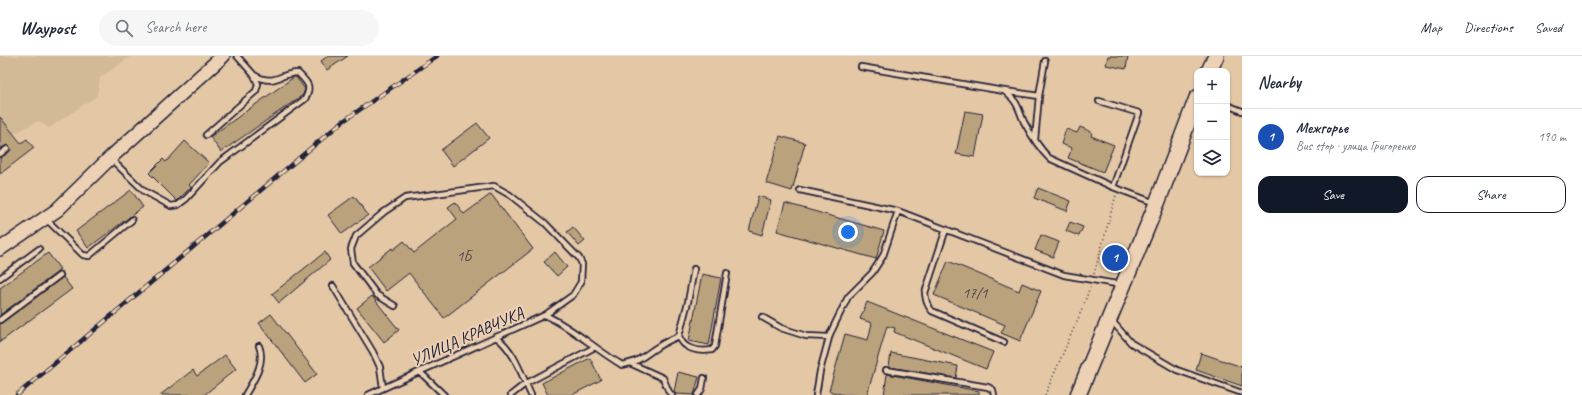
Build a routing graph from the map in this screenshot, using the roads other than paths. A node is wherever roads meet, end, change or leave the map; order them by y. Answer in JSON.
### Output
{"nodes":[{"id":1,"x":223,"y":56,"type":"edge"},
{"id":2,"x":237,"y":56,"type":"edge"},
{"id":3,"x":1216,"y":56,"type":"edge"},
{"id":4,"x":1045,"y":61,"type":"dead end"},
{"id":5,"x":861,"y":67,"type":"dead end"},
{"id":6,"x":1210,"y":68,"type":"edge"},
{"id":7,"x":254,"y":75,"type":"junction"},
{"id":8,"x":1004,"y":91,"type":"junction"},
{"id":9,"x":1039,"y":96,"type":"junction"},
{"id":10,"x":1099,"y":101,"type":"dead end"},
{"id":11,"x":1195,"y":104,"type":"edge"},
{"id":12,"x":1230,"y":106,"type":"edge"},
{"id":13,"x":1242,"y":111,"type":"edge"},
{"id":14,"x":206,"y":135,"type":"dead end"},
{"id":15,"x":1035,"y":140,"type":"junction"},
{"id":16,"x":7,"y":149,"type":"dead end"},
{"id":17,"x":0,"y":154,"type":"edge"},
{"id":18,"x":110,"y":158,"type":"junction"},
{"id":19,"x":1113,"y":187,"type":"junction"},
{"id":20,"x":800,"y":190,"type":"dead end"},
{"id":21,"x":1157,"y":203,"type":"junction"},
{"id":22,"x":898,"y":211,"type":"junction"},
{"id":23,"x":45,"y":218,"type":"junction"},
{"id":24,"x":132,"y":220,"type":"dead end"},
{"id":25,"x":946,"y":229,"type":"junction"},
{"id":26,"x":39,"y":248,"type":"dead end"},
{"id":27,"x":0,"y":249,"type":"edge"},
{"id":28,"x":694,"y":269,"type":"dead end"},
{"id":29,"x":727,"y":273,"type":"dead end"},
{"id":30,"x":60,"y":275,"type":"dead end"},
{"id":31,"x":0,"y":278,"type":"edge"},
{"id":32,"x":1123,"y":285,"type":"junction"},
{"id":33,"x":333,"y":286,"type":"dead end"},
{"id":34,"x":395,"y":306,"type":"dead end"},
{"id":35,"x":545,"y":315,"type":"junction"},
{"id":36,"x":762,"y":318,"type":"dead end"},
{"id":37,"x":1109,"y":319,"type":"junction"},
{"id":38,"x":0,"y":320,"type":"edge"},
{"id":39,"x":679,"y":336,"type":"junction"},
{"id":40,"x":496,"y":337,"type":"junction"},
{"id":41,"x":829,"y":337,"type":"junction"},
{"id":42,"x":1004,"y":342,"type":"dead end"},
{"id":43,"x":259,"y":346,"type":"dead end"},
{"id":44,"x":595,"y":348,"type":"junction"},
{"id":45,"x":632,"y":364,"type":"junction"},
{"id":46,"x":886,"y":370,"type":"dead end"},
{"id":47,"x":420,"y":372,"type":"junction"},
{"id":48,"x":704,"y":378,"type":"dead end"},
{"id":49,"x":525,"y":384,"type":"junction"},
{"id":50,"x":383,"y":388,"type":"junction"},
{"id":51,"x":1242,"y":393,"type":"edge"},
{"id":52,"x":245,"y":395,"type":"edge"},
{"id":53,"x":368,"y":395,"type":"edge"},
{"id":54,"x":444,"y":395,"type":"edge"},
{"id":55,"x":511,"y":395,"type":"edge"},
{"id":56,"x":531,"y":395,"type":"edge"},
{"id":57,"x":672,"y":395,"type":"edge"},
{"id":58,"x":698,"y":395,"type":"edge"},
{"id":59,"x":816,"y":395,"type":"edge"},
{"id":60,"x":994,"y":395,"type":"edge"},
{"id":61,"x":1078,"y":395,"type":"edge"}],
"edges":[{"from":1,"to":18,"type":"main road"},
{"from":2,"to":7,"type":"lane"},
{"from":3,"to":6,"type":"main road"},
{"from":4,"to":9,"type":"lane"},
{"from":5,"to":8,"type":"lane"},
{"from":7,"to":14,"type":"lane"},
{"from":7,"to":18,"type":"lane"},
{"from":8,"to":9,"type":"lane"},
{"from":8,"to":15,"type":"lane"},
{"from":9,"to":15,"type":"lane"},
{"from":10,"to":19,"type":"lane"},
{"from":11,"to":21,"type":"main road"},
{"from":12,"to":13,"type":"lane"},
{"from":15,"to":19,"type":"lane"},
{"from":16,"to":17,"type":"lane"},
{"from":18,"to":23,"type":"main road"},
{"from":19,"to":21,"type":"lane"},
{"from":20,"to":22,"type":"lane"},
{"from":21,"to":32,"type":"main road"},
{"from":22,"to":25,"type":"lane"},
{"from":22,"to":41,"type":"lane"},
{"from":23,"to":24,"type":"lane"},
{"from":23,"to":27,"type":"main road"},
{"from":25,"to":32,"type":"lane"},
{"from":25,"to":42,"type":"lane"},
{"from":26,"to":31,"type":"lane"},
{"from":28,"to":39,"type":"lane"},
{"from":29,"to":39,"type":"lane"},
{"from":30,"to":38,"type":"lane"},
{"from":32,"to":37,"type":"main road"},
{"from":33,"to":50,"type":"lane"},
{"from":34,"to":35,"type":"lane","name":"УЛИЦА КРАВЧУКА"},
{"from":35,"to":40,"type":"lane","name":"УЛИЦА КРАВЧУКА"},
{"from":35,"to":44,"type":"lane"},
{"from":36,"to":41,"type":"lane"},
{"from":37,"to":51,"type":"lane"},
{"from":37,"to":61,"type":"main road"},
{"from":39,"to":45,"type":"lane"},
{"from":40,"to":47,"type":"lane","name":"УЛИЦА КРАВЧУКА"},
{"from":40,"to":49,"type":"lane"},
{"from":41,"to":59,"type":"lane"},
{"from":43,"to":52,"type":"lane"},
{"from":44,"to":45,"type":"lane"},
{"from":44,"to":49,"type":"lane"},
{"from":45,"to":57,"type":"lane"},
{"from":46,"to":60,"type":"lane"},
{"from":47,"to":50,"type":"lane","name":"УЛИЦА КРАВЧУКА"},
{"from":47,"to":54,"type":"lane"},
{"from":48,"to":58,"type":"lane"},
{"from":49,"to":55,"type":"lane"},
{"from":49,"to":56,"type":"lane"},
{"from":50,"to":53,"type":"lane","name":"УЛИЦА КРАВЧУКА"}]}
